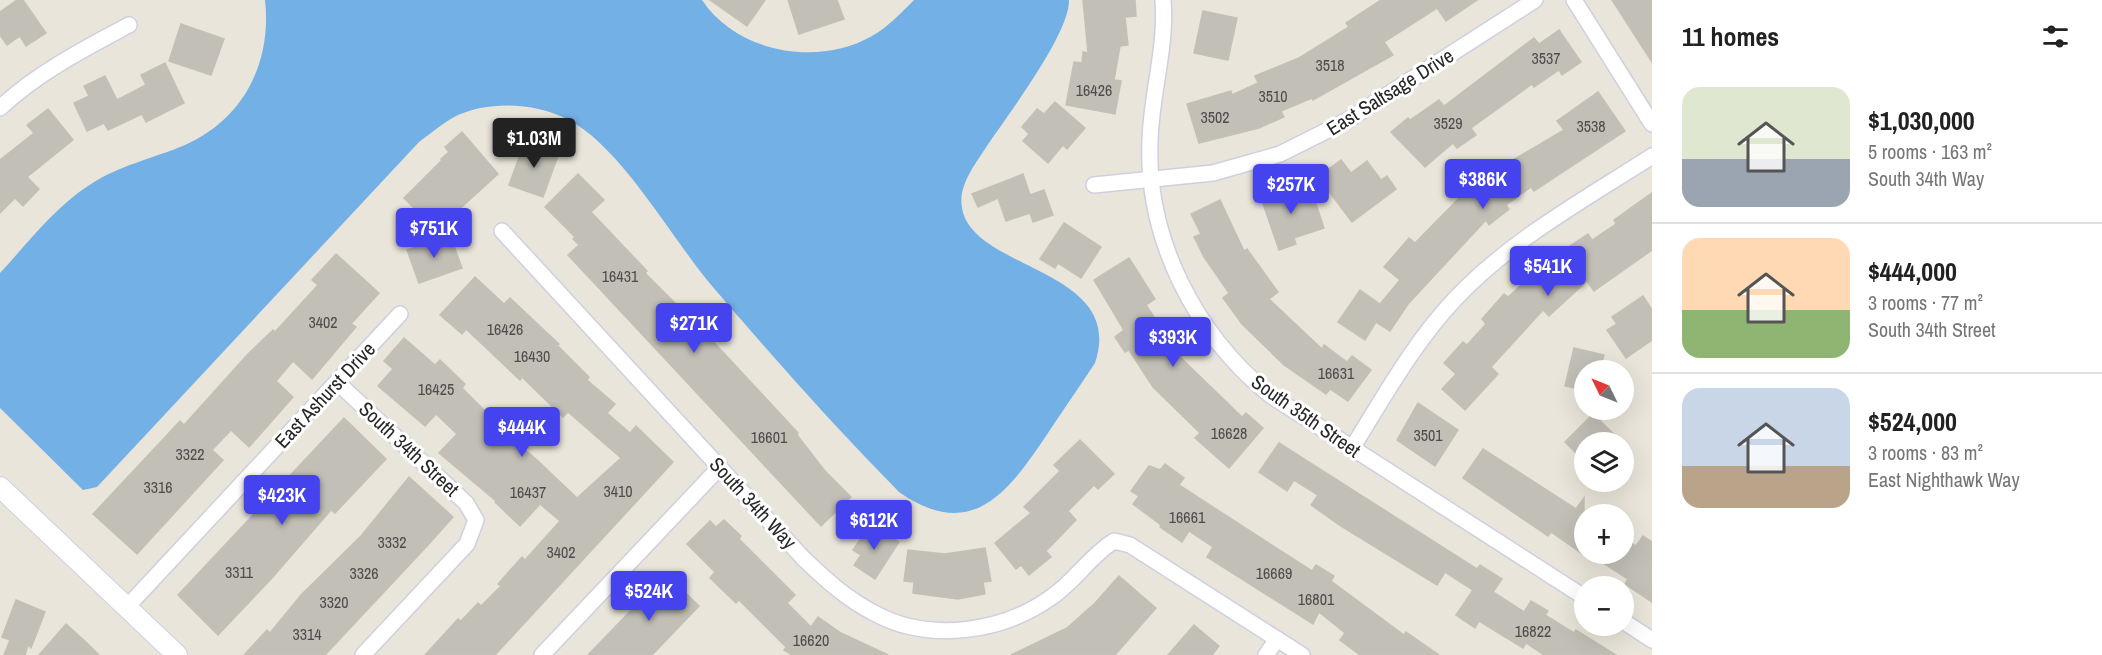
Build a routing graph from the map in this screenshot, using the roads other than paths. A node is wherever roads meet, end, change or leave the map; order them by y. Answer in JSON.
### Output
{"nodes":[{"id":1,"x":1163,"y":0,"type":"edge"},
{"id":2,"x":1535,"y":0,"type":"edge"},
{"id":3,"x":1574,"y":0,"type":"edge"},
{"id":4,"x":129,"y":25,"type":"dead end"},
{"id":5,"x":0,"y":108,"type":"edge"},
{"id":6,"x":1652,"y":124,"type":"edge"},
{"id":7,"x":1652,"y":156,"type":"edge"},
{"id":8,"x":1152,"y":179,"type":"junction"},
{"id":9,"x":1094,"y":185,"type":"dead end"},
{"id":10,"x":502,"y":231,"type":"dead end"},
{"id":11,"x":400,"y":314,"type":"dead end"},
{"id":12,"x":337,"y":382,"type":"junction"},
{"id":13,"x":1352,"y":448,"type":"junction"},
{"id":14,"x":720,"y":467,"type":"junction"},
{"id":15,"x":0,"y":487,"type":"edge"},
{"id":16,"x":1574,"y":591,"type":"edge"},
{"id":17,"x":127,"y":607,"type":"junction"},
{"id":18,"x":1634,"y":628,"type":"edge"},
{"id":19,"x":1277,"y":639,"type":"junction"},
{"id":20,"x":1652,"y":640,"type":"edge"},
{"id":21,"x":177,"y":655,"type":"edge"},
{"id":22,"x":363,"y":655,"type":"edge"},
{"id":23,"x":542,"y":655,"type":"edge"},
{"id":24,"x":1266,"y":655,"type":"edge"},
{"id":25,"x":1302,"y":655,"type":"edge"}],
"edges":[{"from":1,"to":8,"type":"street","name":"South 35th Street"},
{"from":2,"to":8,"type":"street","name":"East Saltsage Drive"},
{"from":3,"to":6,"type":"street"},
{"from":4,"to":5,"type":"street"},
{"from":7,"to":13,"type":"street"},
{"from":8,"to":9,"type":"street","name":"East Saltsage Drive"},
{"from":8,"to":13,"type":"street","name":"South 35th Street"},
{"from":10,"to":14,"type":"street","name":"South 34th Way"},
{"from":11,"to":12,"type":"street","name":"East Ashurst Drive"},
{"from":12,"to":17,"type":"street","name":"East Ashurst Drive"},
{"from":12,"to":22,"type":"street","name":"South 34th Street"},
{"from":13,"to":16,"type":"street","name":"South 35th Street"},
{"from":14,"to":19,"type":"street","name":"South 34th Way"},
{"from":14,"to":23,"type":"street"},
{"from":15,"to":17,"type":"street"},
{"from":17,"to":21,"type":"street"},
{"from":18,"to":20,"type":"street"},
{"from":19,"to":24,"type":"street"},
{"from":19,"to":25,"type":"street","name":"South 34th Way"}]}
